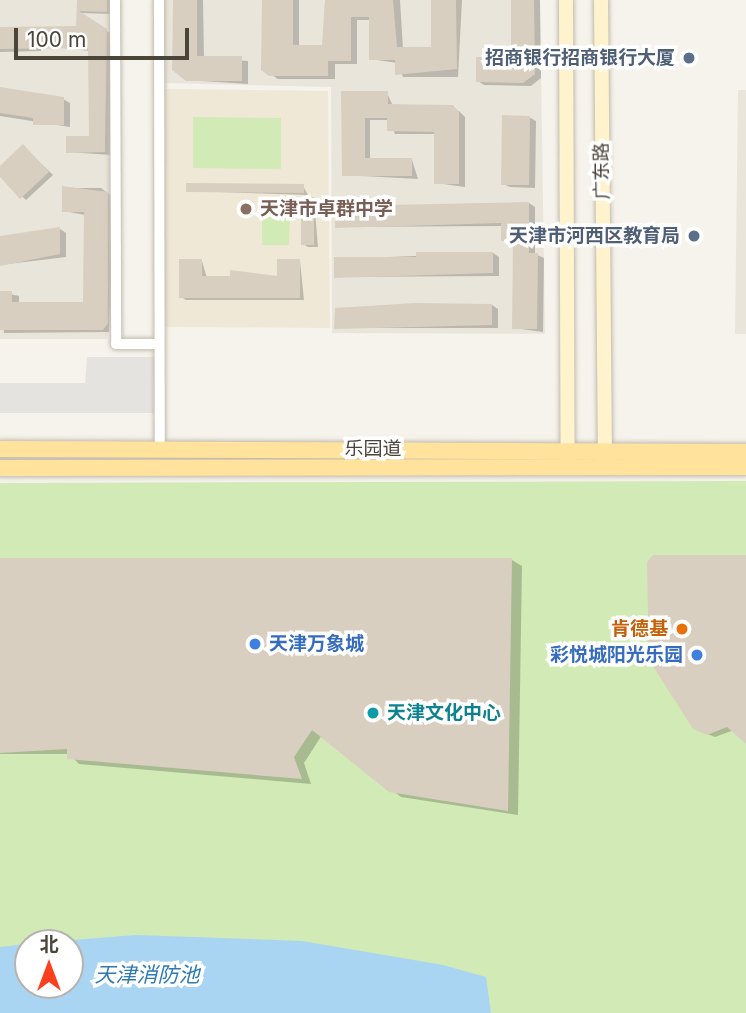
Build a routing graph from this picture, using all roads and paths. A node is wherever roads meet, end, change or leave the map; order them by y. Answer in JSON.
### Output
{"nodes":[{"id":1,"x":115,"y":0,"type":"edge"},
{"id":2,"x":159,"y":0,"type":"edge"},
{"id":3,"x":566,"y":0,"type":"edge"},
{"id":4,"x":601,"y":0,"type":"edge"},
{"id":5,"x":157,"y":344,"type":"junction"},
{"id":6,"x":0,"y":449,"type":"edge"},
{"id":7,"x":160,"y":449,"type":"junction"},
{"id":8,"x":568,"y":450,"type":"junction"},
{"id":9,"x":605,"y":451,"type":"junction"},
{"id":10,"x":746,"y":452,"type":"edge"},
{"id":11,"x":160,"y":467,"type":"junction"},
{"id":12,"x":746,"y":467,"type":"edge"},
{"id":13,"x":0,"y":468,"type":"edge"},
{"id":14,"x":568,"y":468,"type":"junction"},
{"id":15,"x":605,"y":468,"type":"junction"}],
"edges":[{"from":1,"to":5,"type":"street"},
{"from":2,"to":5,"type":"street"},
{"from":3,"to":8,"type":"main road","name":"广东路"},
{"from":4,"to":9,"type":"main road","name":"广东路"},
{"from":5,"to":7,"type":"street"},
{"from":6,"to":7,"type":"main road","name":"乐园道"},
{"from":7,"to":8,"type":"main road","name":"乐园道"},
{"from":7,"to":11,"type":"main road"},
{"from":8,"to":9,"type":"main road","name":"乐园道"},
{"from":8,"to":14,"type":"main road","name":"广东路"},
{"from":9,"to":10,"type":"main road","name":"乐园道"},
{"from":9,"to":15,"type":"main road","name":"广东路"},
{"from":11,"to":13,"type":"main road","name":"乐园道"},
{"from":11,"to":14,"type":"main road","name":"乐园道"},
{"from":12,"to":15,"type":"main road","name":"乐园道"},
{"from":14,"to":15,"type":"main road","name":"乐园道"}]}
